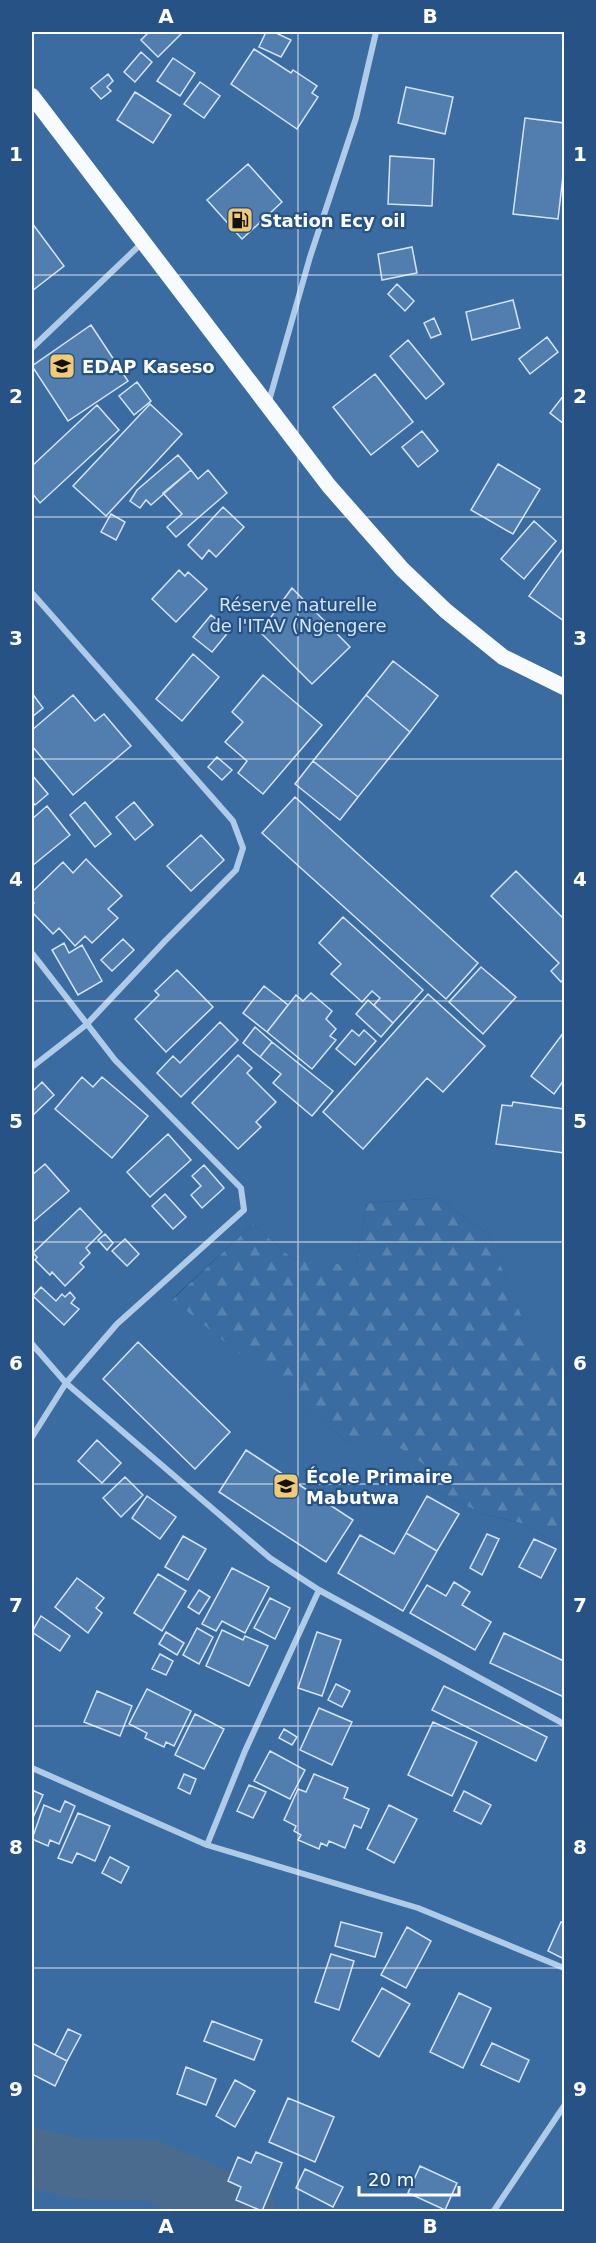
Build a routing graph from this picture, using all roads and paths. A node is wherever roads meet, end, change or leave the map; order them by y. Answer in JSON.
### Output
{"nodes":[{"id":1,"x":376,"y":32,"type":"edge"},
{"id":2,"x":32,"y":96,"type":"edge"},
{"id":3,"x":143,"y":243,"type":"junction"},
{"id":4,"x":32,"y":348,"type":"edge"},
{"id":5,"x":268,"y":405,"type":"junction"},
{"id":6,"x":32,"y":593,"type":"edge"},
{"id":7,"x":564,"y":687,"type":"edge"},
{"id":8,"x":32,"y":953,"type":"edge"},
{"id":9,"x":86,"y":1025,"type":"junction"},
{"id":10,"x":32,"y":1067,"type":"edge"},
{"id":11,"x":32,"y":1344,"type":"edge"},
{"id":12,"x":66,"y":1383,"type":"junction"},
{"id":13,"x":32,"y":1437,"type":"edge"},
{"id":14,"x":319,"y":1590,"type":"junction"},
{"id":15,"x":564,"y":1724,"type":"edge"},
{"id":16,"x":32,"y":1768,"type":"edge"},
{"id":17,"x":207,"y":1845,"type":"junction"},
{"id":18,"x":564,"y":1968,"type":"edge"},
{"id":19,"x":564,"y":2106,"type":"edge"},
{"id":20,"x":493,"y":2211,"type":"edge"}],
"edges":[{"from":1,"to":5,"type":"street"},
{"from":2,"to":3,"type":"highway"},
{"from":3,"to":4,"type":"street"},
{"from":3,"to":5,"type":"highway"},
{"from":5,"to":7,"type":"highway"},
{"from":6,"to":9,"type":"street"},
{"from":8,"to":9,"type":"street"},
{"from":9,"to":10,"type":"street"},
{"from":9,"to":12,"type":"street"},
{"from":11,"to":12,"type":"street"},
{"from":12,"to":13,"type":"street"},
{"from":12,"to":14,"type":"street"},
{"from":14,"to":15,"type":"street"},
{"from":14,"to":17,"type":"street"},
{"from":16,"to":17,"type":"street"},
{"from":17,"to":18,"type":"street"},
{"from":19,"to":20,"type":"street"}]}
